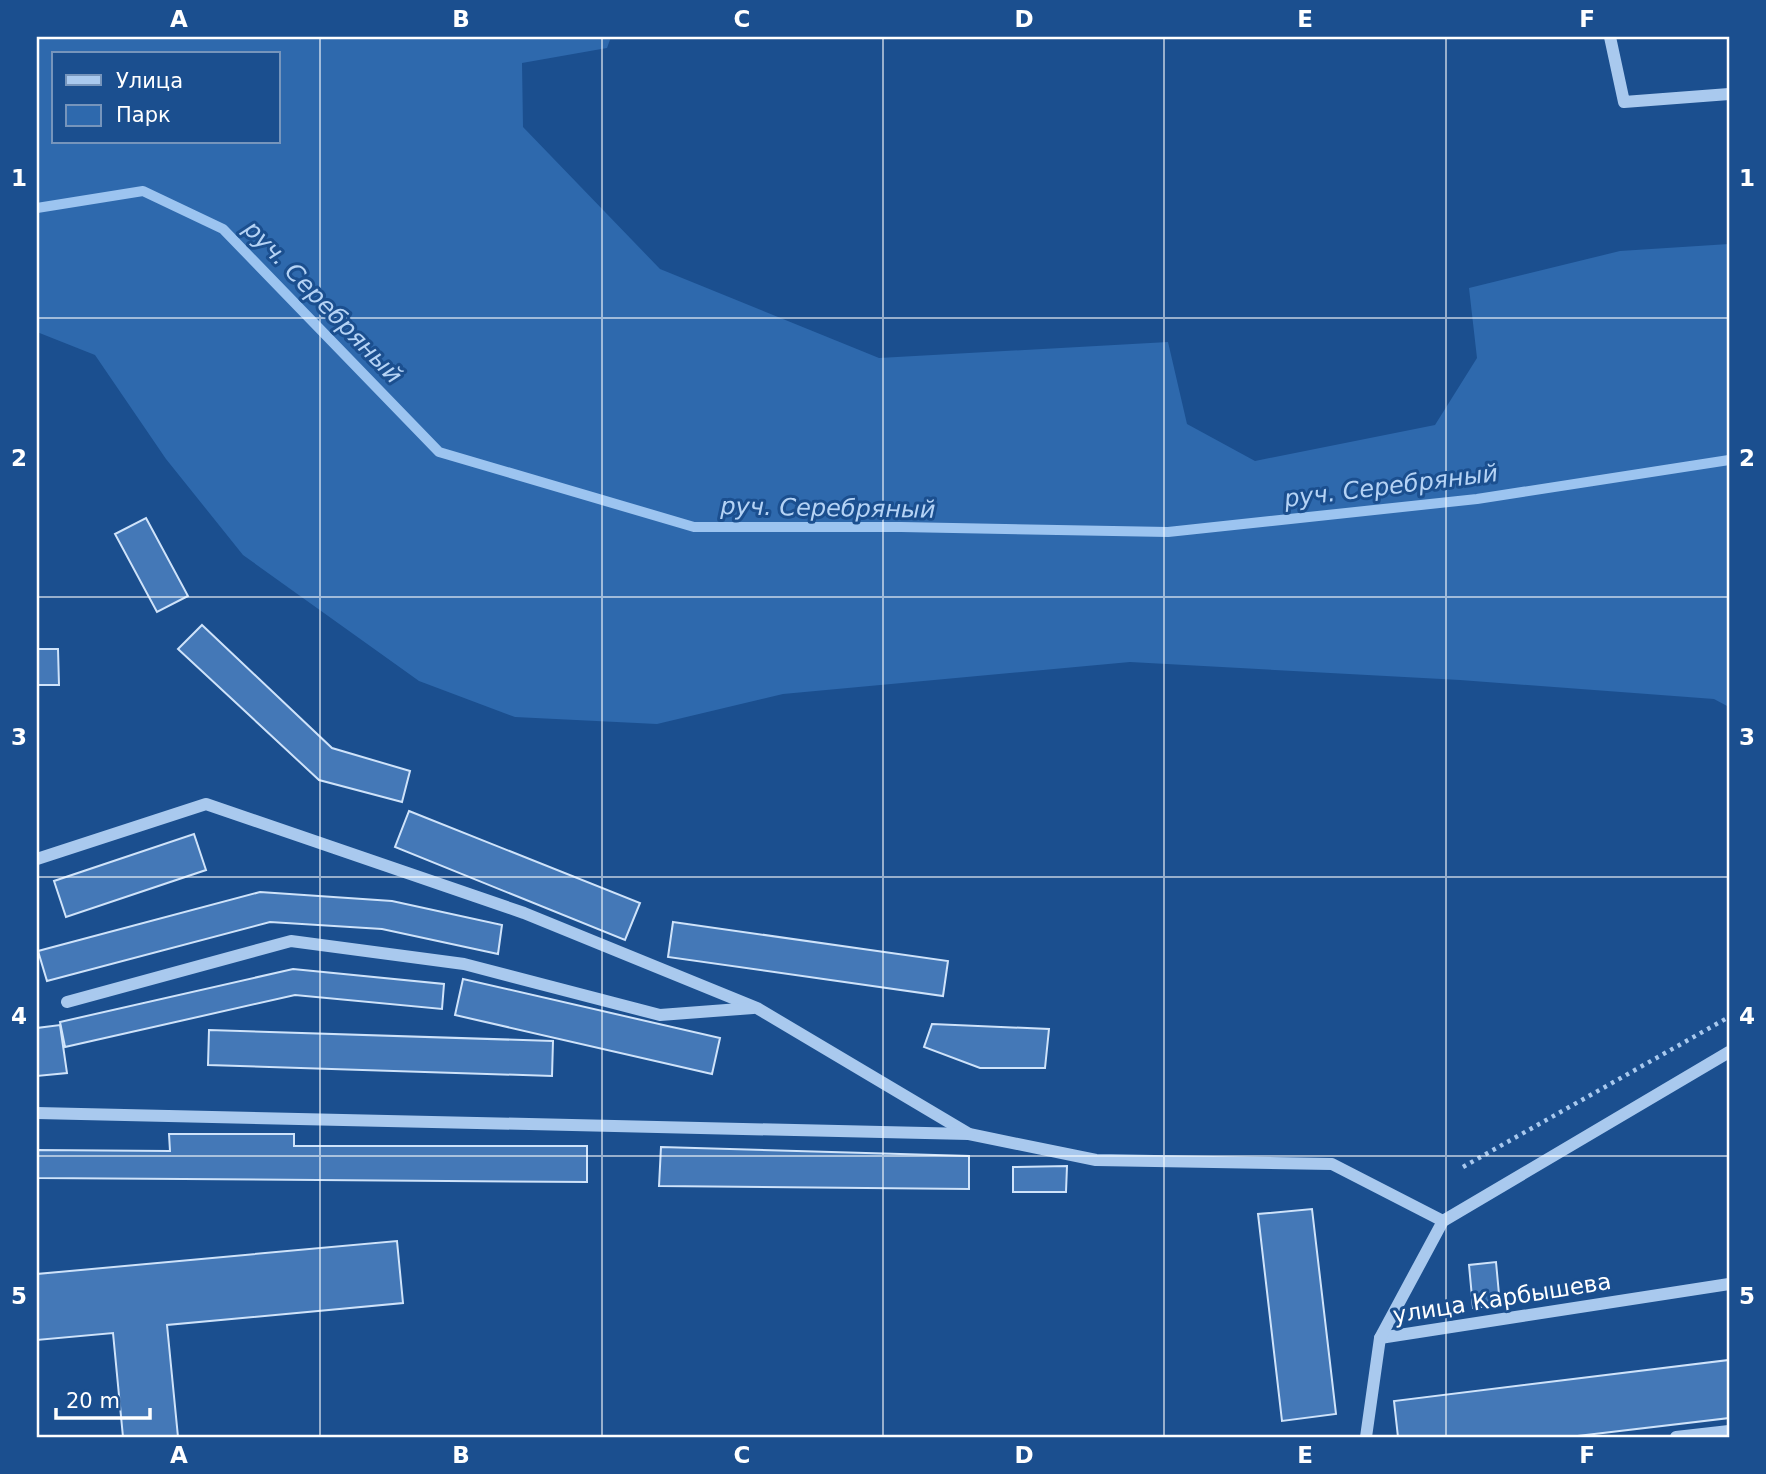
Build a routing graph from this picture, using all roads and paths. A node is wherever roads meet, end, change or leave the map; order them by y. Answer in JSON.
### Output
{"nodes":[{"id":1,"x":1610,"y":37,"type":"edge"},
{"id":2,"x":1729,"y":94,"type":"edge"},
{"id":3,"x":37,"y":859,"type":"edge"},
{"id":4,"x":66,"y":1002,"type":"dead end"},
{"id":5,"x":757,"y":1008,"type":"junction"},
{"id":6,"x":1729,"y":1017,"type":"edge"},
{"id":7,"x":1729,"y":1052,"type":"edge"},
{"id":8,"x":37,"y":1113,"type":"edge"},
{"id":9,"x":969,"y":1134,"type":"junction"},
{"id":10,"x":1463,"y":1167,"type":"dead end"},
{"id":11,"x":1443,"y":1221,"type":"junction"},
{"id":12,"x":1729,"y":1284,"type":"edge"},
{"id":13,"x":1380,"y":1338,"type":"junction"},
{"id":14,"x":1729,"y":1431,"type":"edge"},
{"id":15,"x":1366,"y":1437,"type":"edge"},
{"id":16,"x":1676,"y":1437,"type":"edge"}],
"edges":[{"from":1,"to":2,"type":"street"},
{"from":3,"to":5,"type":"street"},
{"from":4,"to":5,"type":"street"},
{"from":5,"to":9,"type":"street"},
{"from":6,"to":10,"type":"path"},
{"from":7,"to":11,"type":"street"},
{"from":8,"to":9,"type":"street"},
{"from":9,"to":11,"type":"street"},
{"from":11,"to":13,"type":"street"},
{"from":12,"to":13,"type":"street","name":"улица Карбышева"},
{"from":13,"to":15,"type":"street","name":"улица Карбышева"},
{"from":14,"to":16,"type":"street"}]}
